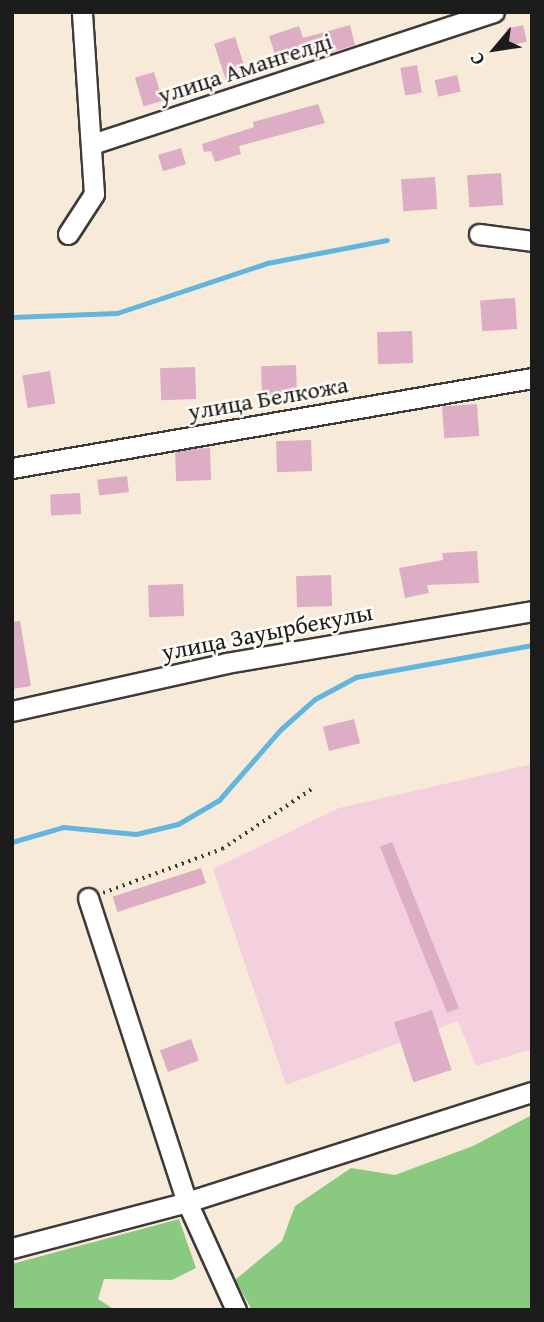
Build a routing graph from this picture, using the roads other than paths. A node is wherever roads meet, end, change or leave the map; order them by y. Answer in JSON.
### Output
{"nodes":[{"id":1,"x":82,"y":12,"type":"edge"},
{"id":2,"x":494,"y":12,"type":"edge"},
{"id":3,"x":92,"y":144,"type":"junction"},
{"id":4,"x":68,"y":234,"type":"dead end"},
{"id":5,"x":479,"y":234,"type":"dead end"},
{"id":6,"x":532,"y":241,"type":"edge"},
{"id":7,"x":532,"y":378,"type":"edge"},
{"id":8,"x":12,"y":468,"type":"edge"},
{"id":9,"x":532,"y":611,"type":"edge"},
{"id":10,"x":12,"y":711,"type":"edge"},
{"id":11,"x":88,"y":898,"type":"road end"},
{"id":12,"x":532,"y":1092,"type":"edge"},
{"id":13,"x":187,"y":1202,"type":"junction"},
{"id":14,"x":12,"y":1248,"type":"edge"},
{"id":15,"x":236,"y":1310,"type":"edge"}],
"edges":[{"from":1,"to":3,"type":"street"},
{"from":2,"to":3,"type":"street","name":"улица Амангелді"},
{"from":3,"to":4,"type":"street"},
{"from":5,"to":6,"type":"street"},
{"from":7,"to":8,"type":"street","name":"улица Белкожа"},
{"from":9,"to":10,"type":"street","name":"улица Зауырбекулы"},
{"from":11,"to":13,"type":"street"},
{"from":12,"to":13,"type":"street"},
{"from":13,"to":14,"type":"street"},
{"from":13,"to":15,"type":"street"}]}
